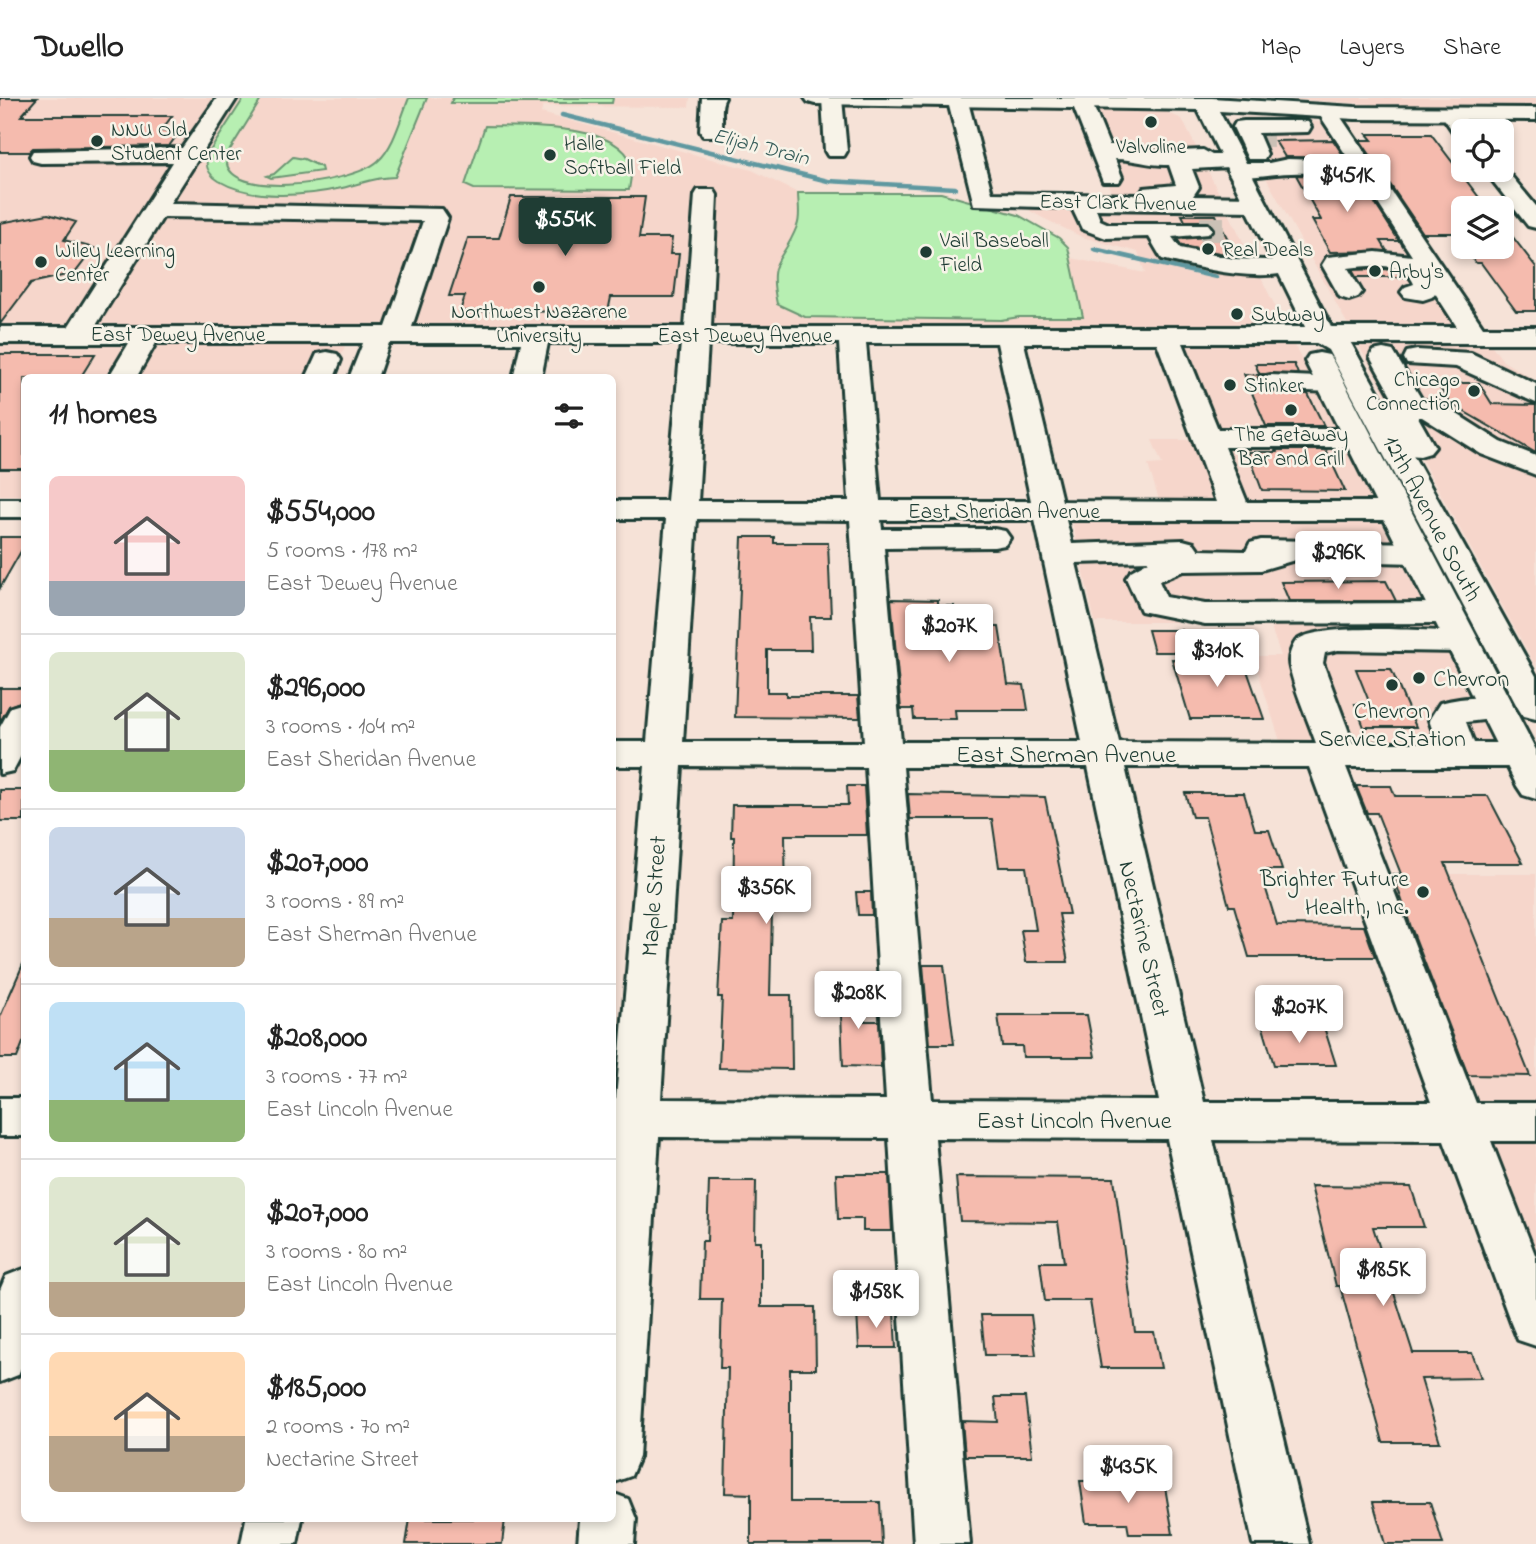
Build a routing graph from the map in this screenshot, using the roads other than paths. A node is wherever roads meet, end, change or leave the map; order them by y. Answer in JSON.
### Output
{"nodes":[{"id":1,"x":227,"y":98,"type":"edge"},
{"id":2,"x":715,"y":98,"type":"edge"},
{"id":3,"x":830,"y":99,"type":"edge"},
{"id":4,"x":957,"y":99,"type":"edge"},
{"id":5,"x":1081,"y":100,"type":"edge"},
{"id":6,"x":1204,"y":101,"type":"edge"},
{"id":7,"x":1353,"y":105,"type":"edge"},
{"id":8,"x":1327,"y":111,"type":"junction"},
{"id":9,"x":1454,"y":114,"type":"edge"},
{"id":10,"x":1536,"y":114,"type":"edge"},
{"id":11,"x":711,"y":131,"type":"dead end"},
{"id":12,"x":1193,"y":136,"type":"dead end"},
{"id":13,"x":1130,"y":140,"type":"junction"},
{"id":14,"x":1277,"y":141,"type":"junction"},
{"id":15,"x":836,"y":151,"type":"dead end"},
{"id":16,"x":1101,"y":152,"type":"junction"},
{"id":17,"x":188,"y":155,"type":"junction"},
{"id":18,"x":1230,"y":155,"type":"junction"},
{"id":19,"x":41,"y":156,"type":"dead end"},
{"id":20,"x":1366,"y":168,"type":"junction"},
{"id":21,"x":1505,"y":182,"type":"edge"},
{"id":22,"x":1118,"y":194,"type":"junction"},
{"id":23,"x":706,"y":195,"type":"dead end"},
{"id":24,"x":1081,"y":201,"type":"junction"},
{"id":25,"x":1254,"y":204,"type":"junction"},
{"id":26,"x":156,"y":211,"type":"junction"},
{"id":27,"x":1536,"y":221,"type":"edge"},
{"id":28,"x":1200,"y":229,"type":"tunnel mouth"},
{"id":29,"x":1157,"y":231,"type":"junction"},
{"id":30,"x":1287,"y":266,"type":"junction"},
{"id":31,"x":1423,"y":279,"type":"junction"},
{"id":32,"x":1349,"y":292,"type":"dead end"},
{"id":33,"x":384,"y":326,"type":"junction"},
{"id":34,"x":77,"y":334,"type":"junction"},
{"id":35,"x":0,"y":335,"type":"edge"},
{"id":36,"x":147,"y":335,"type":"junction"},
{"id":37,"x":536,"y":335,"type":"junction"},
{"id":38,"x":695,"y":335,"type":"junction"},
{"id":39,"x":852,"y":335,"type":"junction"},
{"id":40,"x":1009,"y":335,"type":"junction"},
{"id":41,"x":1364,"y":335,"type":"junction"},
{"id":42,"x":1475,"y":335,"type":"junction"},
{"id":43,"x":1536,"y":335,"type":"edge"},
{"id":44,"x":1171,"y":346,"type":"junction"},
{"id":45,"x":1383,"y":357,"type":"junction"},
{"id":46,"x":1263,"y":358,"type":"junction"},
{"id":47,"x":1323,"y":359,"type":"junction"},
{"id":48,"x":125,"y":372,"type":"edge"},
{"id":49,"x":365,"y":374,"type":"edge"},
{"id":50,"x":528,"y":374,"type":"edge"},
{"id":51,"x":1536,"y":395,"type":"edge"},
{"id":52,"x":1413,"y":409,"type":"junction"},
{"id":53,"x":1206,"y":438,"type":"junction"},
{"id":54,"x":1358,"y":438,"type":"junction"},
{"id":55,"x":1395,"y":447,"type":"junction"},
{"id":56,"x":1536,"y":466,"type":"edge"},
{"id":57,"x":0,"y":508,"type":"edge"},
{"id":58,"x":21,"y":508,"type":"edge"},
{"id":59,"x":616,"y":510,"type":"edge"},
{"id":60,"x":682,"y":510,"type":"junction"},
{"id":61,"x":1049,"y":511,"type":"junction"},
{"id":62,"x":1235,"y":511,"type":"junction"},
{"id":63,"x":1408,"y":513,"type":"junction"},
{"id":64,"x":866,"y":525,"type":"junction"},
{"id":65,"x":994,"y":538,"type":"dead end"},
{"id":66,"x":1287,"y":552,"type":"junction"},
{"id":67,"x":1416,"y":553,"type":"junction"},
{"id":68,"x":1058,"y":554,"type":"junction"},
{"id":69,"x":1454,"y":627,"type":"junction"},
{"id":70,"x":1536,"y":708,"type":"edge"},
{"id":71,"x":1496,"y":709,"type":"junction"},
{"id":72,"x":21,"y":722,"type":"edge"},
{"id":73,"x":1455,"y":743,"type":"junction"},
{"id":74,"x":1331,"y":747,"type":"junction"},
{"id":75,"x":616,"y":754,"type":"edge"},
{"id":76,"x":663,"y":754,"type":"junction"},
{"id":77,"x":883,"y":754,"type":"junction"},
{"id":78,"x":1103,"y":754,"type":"junction"},
{"id":79,"x":7,"y":755,"type":"edge"},
{"id":80,"x":1531,"y":768,"type":"edge"},
{"id":81,"x":0,"y":1117,"type":"edge"},
{"id":82,"x":21,"y":1117,"type":"edge"},
{"id":83,"x":625,"y":1118,"type":"edge"},
{"id":84,"x":910,"y":1118,"type":"junction"},
{"id":85,"x":1186,"y":1121,"type":"junction"},
{"id":86,"x":1460,"y":1122,"type":"junction"},
{"id":87,"x":1536,"y":1122,"type":"edge"},
{"id":88,"x":21,"y":1300,"type":"edge"},
{"id":89,"x":1536,"y":1323,"type":"edge"},
{"id":90,"x":616,"y":1353,"type":"edge"},
{"id":91,"x":0,"y":1358,"type":"edge"},
{"id":92,"x":273,"y":1522,"type":"edge"},
{"id":93,"x":608,"y":1522,"type":"edge"},
{"id":94,"x":268,"y":1544,"type":"edge"},
{"id":95,"x":606,"y":1544,"type":"edge"},
{"id":96,"x":942,"y":1544,"type":"edge"},
{"id":97,"x":1282,"y":1544,"type":"edge"}],
"edges":[{"from":1,"to":17,"type":"street"},
{"from":2,"to":11,"type":"street"},
{"from":3,"to":4,"type":"street"},
{"from":3,"to":15,"type":"street"},
{"from":4,"to":5,"type":"street"},
{"from":4,"to":24,"type":"street","name":"East Clark Avenue"},
{"from":5,"to":6,"type":"street"},
{"from":5,"to":13,"type":"street"},
{"from":6,"to":14,"type":"street"},
{"from":6,"to":18,"type":"street","name":"12th Avenue South"},
{"from":7,"to":8,"type":"street"},
{"from":7,"to":9,"type":"street"},
{"from":8,"to":14,"type":"street"},
{"from":8,"to":20,"type":"street"},
{"from":9,"to":10,"type":"street"},
{"from":12,"to":18,"type":"street"},
{"from":13,"to":16,"type":"street"},
{"from":13,"to":16,"type":"street"},
{"from":13,"to":18,"type":"street"},
{"from":13,"to":22,"type":"street"},
{"from":14,"to":18,"type":"street"},
{"from":14,"to":18,"type":"street"},
{"from":14,"to":20,"type":"street"},
{"from":16,"to":22,"type":"street"},
{"from":17,"to":19,"type":"street"},
{"from":17,"to":26,"type":"street"},
{"from":18,"to":22,"type":"street"},
{"from":18,"to":25,"type":"street","name":"12th Avenue South"},
{"from":20,"to":31,"type":"street"},
{"from":21,"to":27,"type":"street"},
{"from":22,"to":24,"type":"street","name":"East Clark Avenue"},
{"from":22,"to":25,"type":"street","name":"East Clark Avenue"},
{"from":23,"to":38,"type":"street","name":"Maple Street"},
{"from":24,"to":29,"type":"street"},
{"from":25,"to":30,"type":"street","name":"12th Avenue South"},
{"from":26,"to":33,"type":"street"},
{"from":26,"to":34,"type":"street"},
{"from":28,"to":29,"type":"street"},
{"from":29,"to":30,"type":"street"},
{"from":30,"to":47,"type":"street","name":"12th Avenue South"},
{"from":31,"to":32,"type":"street"},
{"from":31,"to":42,"type":"street"},
{"from":33,"to":36,"type":"street","name":"East Dewey Avenue"},
{"from":33,"to":37,"type":"street","name":"East Dewey Avenue"},
{"from":33,"to":49,"type":"street"},
{"from":34,"to":35,"type":"street","name":"East Dewey Avenue"},
{"from":34,"to":36,"type":"street","name":"East Dewey Avenue"},
{"from":36,"to":48,"type":"street"},
{"from":37,"to":38,"type":"street","name":"East Dewey Avenue"},
{"from":37,"to":50,"type":"street"},
{"from":38,"to":39,"type":"street","name":"East Dewey Avenue"},
{"from":38,"to":60,"type":"street","name":"Maple Street"},
{"from":39,"to":40,"type":"street","name":"East Dewey Avenue"},
{"from":39,"to":64,"type":"street"},
{"from":40,"to":44,"type":"street","name":"East Dewey Avenue"},
{"from":40,"to":61,"type":"street","name":"Nectarine Street"},
{"from":41,"to":42,"type":"street"},
{"from":41,"to":45,"type":"street"},
{"from":41,"to":47,"type":"street"},
{"from":42,"to":43,"type":"street"},
{"from":44,"to":46,"type":"street","name":"East Dewey Avenue"},
{"from":44,"to":53,"type":"street"},
{"from":45,"to":51,"type":"street"},
{"from":45,"to":52,"type":"street"},
{"from":46,"to":47,"type":"street"},
{"from":46,"to":47,"type":"street"},
{"from":47,"to":54,"type":"street","name":"12th Avenue South"},
{"from":47,"to":55,"type":"street","name":"12th Avenue South"},
{"from":52,"to":55,"type":"street"},
{"from":52,"to":56,"type":"street"},
{"from":53,"to":54,"type":"street"},
{"from":53,"to":62,"type":"street"},
{"from":54,"to":63,"type":"street","name":"12th Avenue South"},
{"from":55,"to":63,"type":"street","name":"12th Avenue South"},
{"from":57,"to":58,"type":"street"},
{"from":59,"to":60,"type":"street","name":"East Sheridan Avenue"},
{"from":60,"to":64,"type":"street","name":"East Sheridan Avenue"},
{"from":60,"to":76,"type":"street","name":"Maple Street"},
{"from":61,"to":62,"type":"street","name":"East Sheridan Avenue"},
{"from":61,"to":64,"type":"street","name":"East Sheridan Avenue"},
{"from":61,"to":68,"type":"street","name":"Nectarine Street"},
{"from":62,"to":63,"type":"street","name":"East Sheridan Avenue"},
{"from":63,"to":67,"type":"street","name":"12th Avenue South"},
{"from":63,"to":70,"type":"street"},
{"from":64,"to":65,"type":"street"},
{"from":64,"to":77,"type":"street"},
{"from":66,"to":67,"type":"street"},
{"from":66,"to":68,"type":"street"},
{"from":66,"to":69,"type":"street"},
{"from":67,"to":69,"type":"street","name":"12th Avenue South"},
{"from":68,"to":78,"type":"street","name":"Nectarine Street"},
{"from":69,"to":71,"type":"street","name":"12th Avenue South"},
{"from":69,"to":74,"type":"street"},
{"from":71,"to":73,"type":"street"},
{"from":71,"to":80,"type":"street","name":"12th Avenue South"},
{"from":72,"to":79,"type":"street"},
{"from":73,"to":74,"type":"street","name":"East Sherman Avenue"},
{"from":73,"to":80,"type":"street","name":"East Sherman Avenue"},
{"from":74,"to":78,"type":"street","name":"East Sherman Avenue"},
{"from":74,"to":86,"type":"street"},
{"from":75,"to":76,"type":"street","name":"East Sherman Avenue"},
{"from":76,"to":77,"type":"street","name":"East Sherman Avenue"},
{"from":76,"to":83,"type":"street","name":"Maple Street"},
{"from":77,"to":78,"type":"street","name":"East Sherman Avenue"},
{"from":77,"to":84,"type":"street"},
{"from":78,"to":85,"type":"street","name":"Nectarine Street"},
{"from":81,"to":82,"type":"street"},
{"from":83,"to":84,"type":"street","name":"East Lincoln Avenue"},
{"from":83,"to":90,"type":"street","name":"Maple Street"},
{"from":84,"to":85,"type":"street","name":"East Lincoln Avenue"},
{"from":84,"to":96,"type":"street"},
{"from":85,"to":86,"type":"street","name":"East Lincoln Avenue"},
{"from":85,"to":97,"type":"street","name":"Nectarine Street"},
{"from":86,"to":87,"type":"street","name":"East Lincoln Avenue"},
{"from":86,"to":89,"type":"street"},
{"from":88,"to":91,"type":"street"},
{"from":92,"to":94,"type":"street"},
{"from":93,"to":95,"type":"street"}]}
